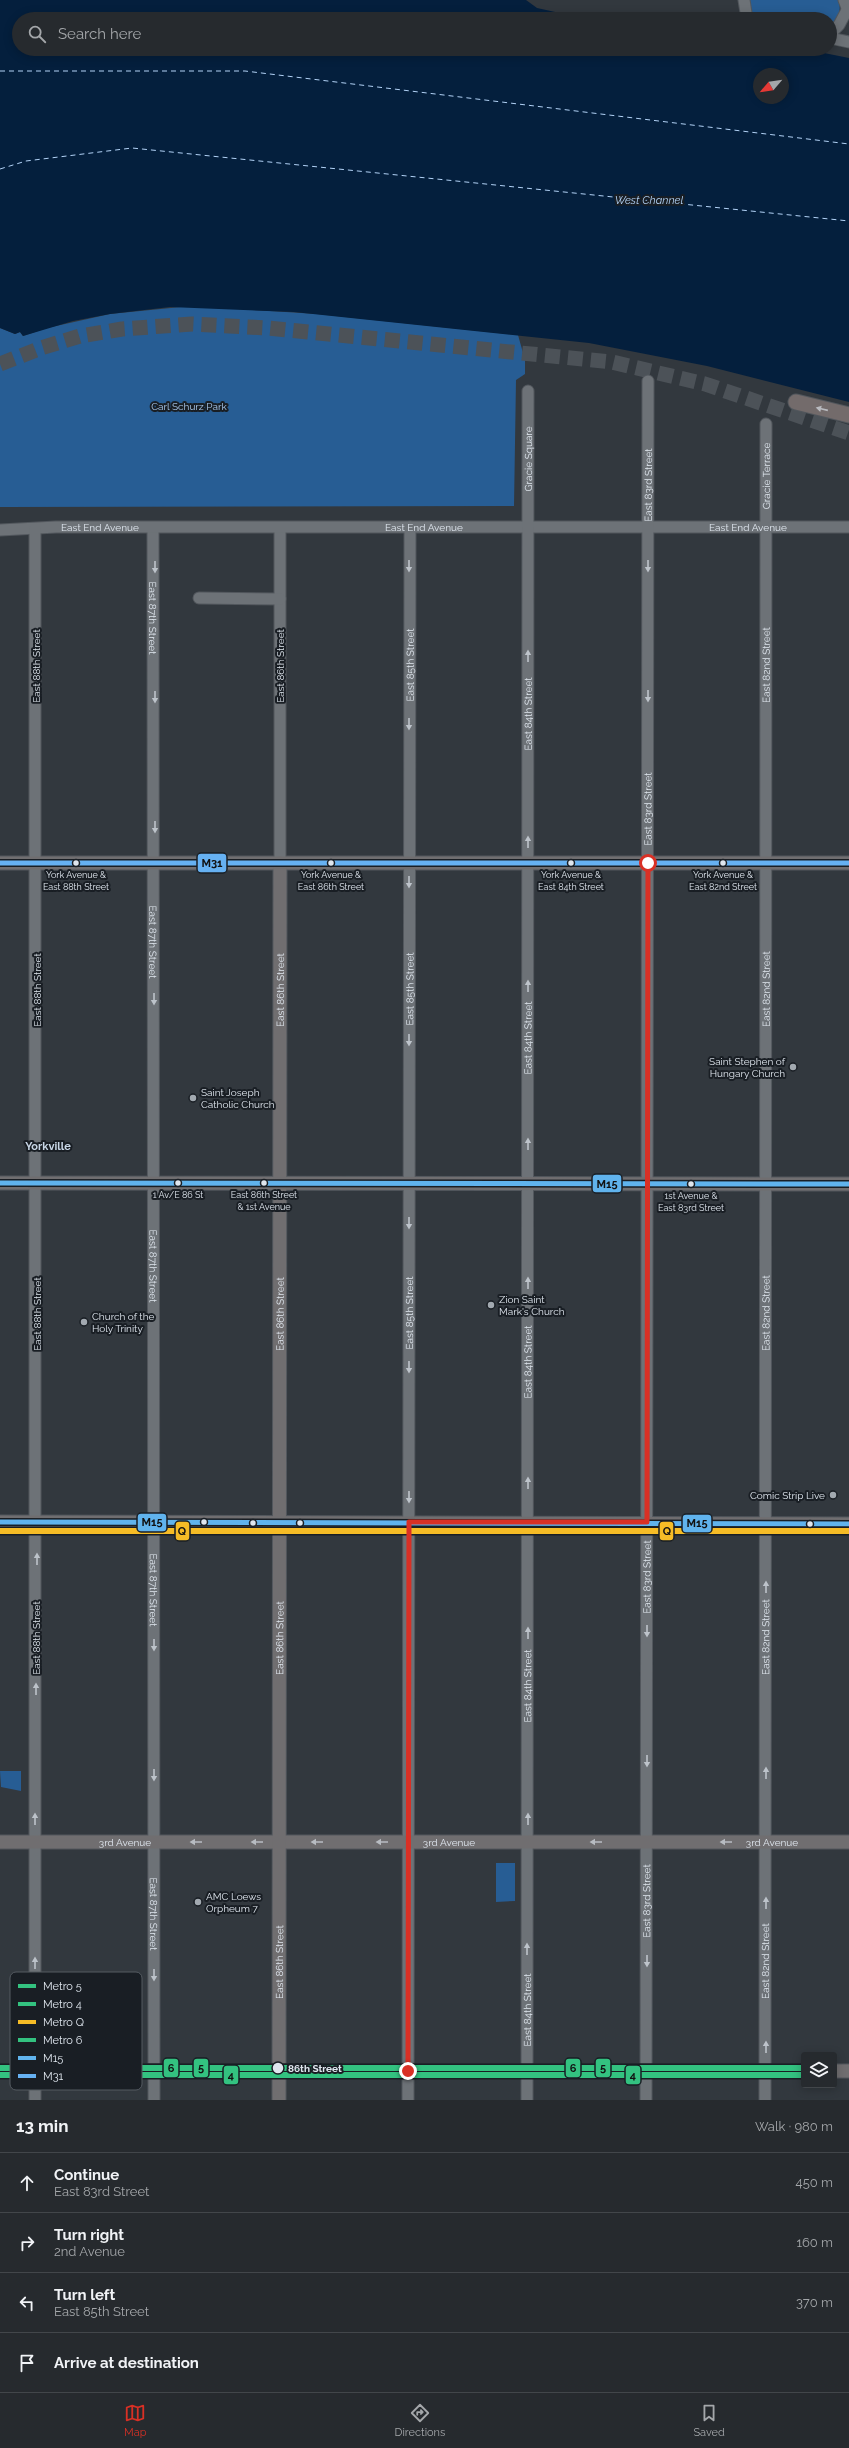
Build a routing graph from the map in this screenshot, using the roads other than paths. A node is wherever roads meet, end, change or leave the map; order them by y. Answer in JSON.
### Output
{"nodes":[{"id":1,"x":744,"y":0,"type":"edge"},
{"id":2,"x":847,"y":8,"type":"edge"},
{"id":3,"x":746,"y":12,"type":"edge"},
{"id":4,"x":837,"y":26,"type":"edge"},
{"id":5,"x":837,"y":39,"type":"edge"},
{"id":6,"x":849,"y":42,"type":"edge"},
{"id":7,"x":648,"y":381,"type":"dead end"},
{"id":8,"x":528,"y":391,"type":"dead end"},
{"id":9,"x":796,"y":402,"type":"dead end"},
{"id":10,"x":849,"y":415,"type":"edge"},
{"id":11,"x":766,"y":424,"type":"dead end"},
{"id":12,"x":410,"y":527,"type":"junction"},
{"id":13,"x":528,"y":527,"type":"junction"},
{"id":14,"x":648,"y":527,"type":"junction"},
{"id":15,"x":766,"y":527,"type":"junction"},
{"id":16,"x":849,"y":527,"type":"edge"},
{"id":17,"x":153,"y":528,"type":"junction"},
{"id":18,"x":280,"y":528,"type":"junction"},
{"id":19,"x":36,"y":529,"type":"junction"},
{"id":20,"x":0,"y":530,"type":"edge"},
{"id":21,"x":199,"y":598,"type":"dead end"},
{"id":22,"x":280,"y":599,"type":"junction"},
{"id":23,"x":0,"y":863,"type":"edge"},
{"id":24,"x":37,"y":863,"type":"junction"},
{"id":25,"x":155,"y":863,"type":"junction"},
{"id":26,"x":280,"y":863,"type":"junction"},
{"id":27,"x":409,"y":863,"type":"junction"},
{"id":28,"x":528,"y":863,"type":"junction"},
{"id":29,"x":648,"y":863,"type":"junction"},
{"id":30,"x":766,"y":863,"type":"junction"},
{"id":31,"x":849,"y":863,"type":"edge"},
{"id":32,"x":0,"y":1183,"type":"edge"},
{"id":33,"x":37,"y":1184,"type":"junction"},
{"id":34,"x":154,"y":1184,"type":"junction"},
{"id":35,"x":279,"y":1184,"type":"junction"},
{"id":36,"x":409,"y":1184,"type":"junction"},
{"id":37,"x":528,"y":1184,"type":"junction"},
{"id":38,"x":648,"y":1184,"type":"junction"},
{"id":39,"x":766,"y":1184,"type":"junction"},
{"id":40,"x":849,"y":1184,"type":"edge"},
{"id":41,"x":0,"y":1522,"type":"edge"},
{"id":42,"x":37,"y":1522,"type":"junction"},
{"id":43,"x":154,"y":1522,"type":"junction"},
{"id":44,"x":280,"y":1522,"type":"junction"},
{"id":45,"x":409,"y":1522,"type":"junction"},
{"id":46,"x":528,"y":1522,"type":"junction"},
{"id":47,"x":647,"y":1522,"type":"junction"},
{"id":48,"x":766,"y":1523,"type":"junction"},
{"id":49,"x":849,"y":1524,"type":"edge"},
{"id":50,"x":0,"y":1842,"type":"edge"},
{"id":51,"x":35,"y":1842,"type":"junction"},
{"id":52,"x":154,"y":1842,"type":"junction"},
{"id":53,"x":279,"y":1842,"type":"junction"},
{"id":54,"x":408,"y":1842,"type":"junction"},
{"id":55,"x":528,"y":1842,"type":"junction"},
{"id":56,"x":647,"y":1842,"type":"junction"},
{"id":57,"x":766,"y":1842,"type":"junction"},
{"id":58,"x":849,"y":1842,"type":"edge"},
{"id":59,"x":35,"y":1972,"type":"edge"},
{"id":60,"x":142,"y":2071,"type":"edge"},
{"id":61,"x":154,"y":2071,"type":"junction"},
{"id":62,"x":279,"y":2071,"type":"junction"},
{"id":63,"x":408,"y":2071,"type":"junction"},
{"id":64,"x":527,"y":2071,"type":"junction"},
{"id":65,"x":766,"y":2071,"type":"junction"},
{"id":66,"x":801,"y":2071,"type":"edge"},
{"id":67,"x":837,"y":2071,"type":"edge"},
{"id":68,"x":849,"y":2071,"type":"edge"},
{"id":69,"x":646,"y":2072,"type":"junction"},
{"id":70,"x":154,"y":2100,"type":"edge"},
{"id":71,"x":279,"y":2100,"type":"edge"},
{"id":72,"x":408,"y":2100,"type":"edge"},
{"id":73,"x":527,"y":2100,"type":"edge"},
{"id":74,"x":646,"y":2100,"type":"edge"},
{"id":75,"x":765,"y":2100,"type":"edge"}],
"edges":[{"from":1,"to":3,"type":"street"},
{"from":2,"to":4,"type":"street"},
{"from":5,"to":6,"type":"street"},
{"from":7,"to":14,"type":"street","name":"East 83rd Street"},
{"from":8,"to":13,"type":"street","name":"Gracie Square"},
{"from":10,"to":9,"type":"highway","one_way":true},
{"from":11,"to":15,"type":"street","name":"Gracie Terrace"},
{"from":12,"to":13,"type":"street","name":"East End Avenue"},
{"from":12,"to":18,"type":"street","name":"East End Avenue"},
{"from":12,"to":27,"type":"street","name":"East 85th Street","one_way":true},
{"from":13,"to":14,"type":"street","name":"East End Avenue"},
{"from":28,"to":13,"type":"street","name":"East 84th Street","one_way":true},
{"from":14,"to":15,"type":"street","name":"East End Avenue"},
{"from":14,"to":29,"type":"street","name":"East 83rd Street","one_way":true},
{"from":15,"to":16,"type":"street","name":"East End Avenue"},
{"from":15,"to":30,"type":"street","name":"East 82nd Street"},
{"from":17,"to":18,"type":"street","name":"East End Avenue"},
{"from":17,"to":19,"type":"street","name":"East End Avenue"},
{"from":17,"to":25,"type":"street","name":"East 87th Street","one_way":true},
{"from":18,"to":22,"type":"street","name":"East 86th Street"},
{"from":19,"to":20,"type":"street","name":"East End Avenue"},
{"from":19,"to":24,"type":"street","name":"East 88th Street"},
{"from":21,"to":22,"type":"street"},
{"from":22,"to":26,"type":"street","name":"East 86th Street"},
{"from":23,"to":24,"type":"main road"},
{"from":24,"to":25,"type":"main road"},
{"from":24,"to":33,"type":"street","name":"East 88th Street"},
{"from":25,"to":26,"type":"main road"},
{"from":25,"to":34,"type":"street","name":"East 87th Street","one_way":true},
{"from":26,"to":27,"type":"main road"},
{"from":26,"to":35,"type":"main road","name":"East 86th Street"},
{"from":27,"to":28,"type":"main road"},
{"from":27,"to":36,"type":"street","name":"East 85th Street","one_way":true},
{"from":28,"to":29,"type":"main road"},
{"from":37,"to":28,"type":"street","name":"East 84th Street","one_way":true},
{"from":29,"to":30,"type":"main road"},
{"from":29,"to":38,"type":"street","name":"East 83rd Street"},
{"from":30,"to":31,"type":"main road"},
{"from":30,"to":39,"type":"street","name":"East 82nd Street"},
{"from":32,"to":33,"type":"main road"},
{"from":33,"to":34,"type":"main road"},
{"from":33,"to":42,"type":"street","name":"East 88th Street"},
{"from":34,"to":35,"type":"main road"},
{"from":34,"to":43,"type":"street","name":"East 87th Street"},
{"from":35,"to":36,"type":"main road"},
{"from":35,"to":44,"type":"main road","name":"East 86th Street"},
{"from":36,"to":37,"type":"main road"},
{"from":36,"to":45,"type":"street","name":"East 85th Street","one_way":true},
{"from":37,"to":38,"type":"main road"},
{"from":46,"to":37,"type":"street","name":"East 84th Street","one_way":true},
{"from":38,"to":39,"type":"main road"},
{"from":38,"to":47,"type":"street","name":"East 83rd Street"},
{"from":39,"to":40,"type":"main road"},
{"from":39,"to":48,"type":"street","name":"East 82nd Street"},
{"from":41,"to":42,"type":"main road"},
{"from":42,"to":43,"type":"main road"},
{"from":51,"to":42,"type":"street","name":"East 88th Street","one_way":true},
{"from":43,"to":44,"type":"main road"},
{"from":43,"to":52,"type":"street","name":"East 87th Street","one_way":true},
{"from":44,"to":45,"type":"main road"},
{"from":44,"to":53,"type":"main road","name":"East 86th Street"},
{"from":45,"to":46,"type":"main road"},
{"from":45,"to":54,"type":"street","name":"East 85th Street"},
{"from":46,"to":47,"type":"main road"},
{"from":55,"to":46,"type":"street","name":"East 84th Street","one_way":true},
{"from":47,"to":48,"type":"main road"},
{"from":47,"to":56,"type":"street","name":"East 83rd Street","one_way":true},
{"from":48,"to":49,"type":"main road"},
{"from":57,"to":48,"type":"street","name":"East 82nd Street","one_way":true},
{"from":50,"to":51,"type":"main road","name":"3rd Avenue"},
{"from":51,"to":52,"type":"main road","name":"3rd Avenue"},
{"from":59,"to":51,"type":"street","name":"East 88th Street","one_way":true},
{"from":53,"to":52,"type":"main road","name":"3rd Avenue","one_way":true},
{"from":52,"to":61,"type":"street","name":"East 87th Street","one_way":true},
{"from":54,"to":53,"type":"main road","name":"3rd Avenue","one_way":true},
{"from":53,"to":62,"type":"main road","name":"East 86th Street"},
{"from":54,"to":55,"type":"main road","name":"3rd Avenue"},
{"from":54,"to":63,"type":"street","name":"East 85th Street"},
{"from":56,"to":55,"type":"main road","name":"3rd Avenue","one_way":true},
{"from":64,"to":55,"type":"street","name":"East 84th Street","one_way":true},
{"from":57,"to":56,"type":"main road","name":"3rd Avenue","one_way":true},
{"from":56,"to":69,"type":"street","name":"East 83rd Street","one_way":true},
{"from":57,"to":58,"type":"main road","name":"3rd Avenue"},
{"from":65,"to":57,"type":"street","name":"East 82nd Street","one_way":true},
{"from":60,"to":61,"type":"main road"},
{"from":61,"to":62,"type":"main road"},
{"from":61,"to":70,"type":"street","name":"East 87th Street"},
{"from":62,"to":63,"type":"main road"},
{"from":62,"to":71,"type":"main road","name":"East 86th Street"},
{"from":63,"to":64,"type":"main road"},
{"from":63,"to":72,"type":"street","name":"East 85th Street"},
{"from":64,"to":69,"type":"main road"},
{"from":64,"to":73,"type":"street","name":"East 84th Street"},
{"from":65,"to":66,"type":"main road"},
{"from":65,"to":69,"type":"main road"},
{"from":65,"to":75,"type":"street","name":"East 82nd Street"},
{"from":67,"to":68,"type":"main road"},
{"from":69,"to":74,"type":"street","name":"East 83rd Street"}]}
